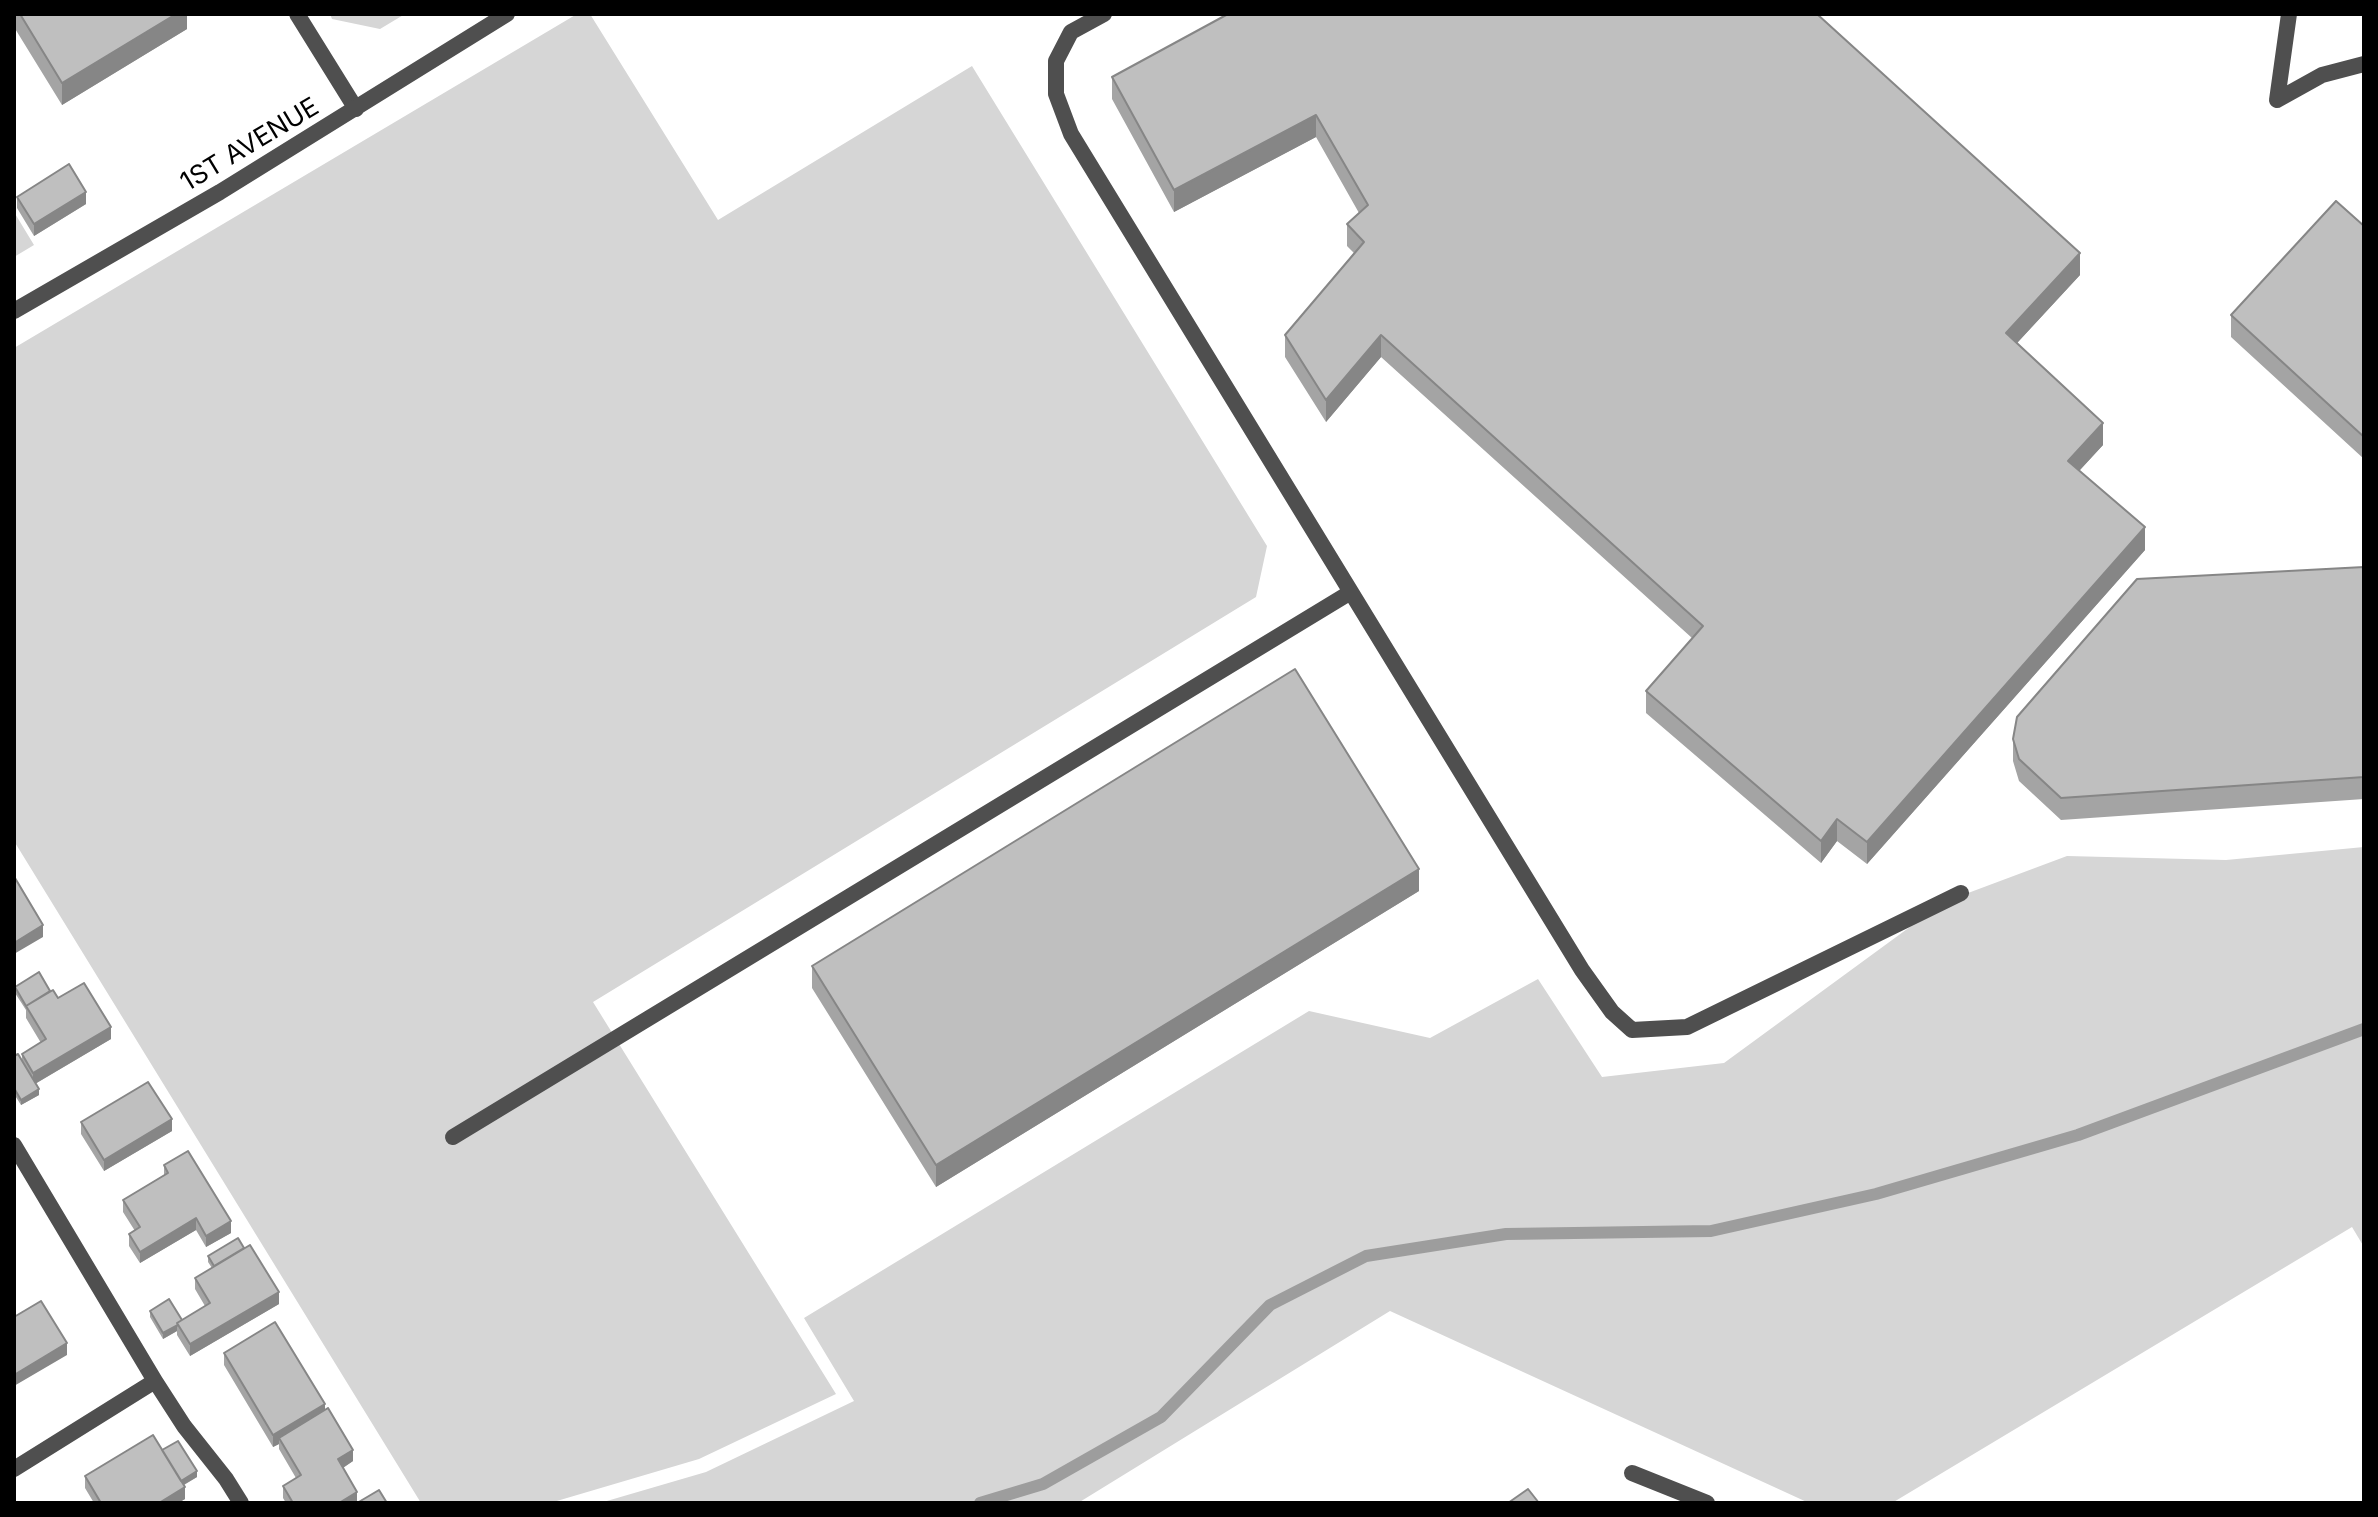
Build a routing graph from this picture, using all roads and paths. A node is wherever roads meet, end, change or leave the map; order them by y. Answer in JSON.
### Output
{"nodes":[{"id":1,"x":297,"y":14,"type":"edge"},
{"id":2,"x":507,"y":14,"type":"edge"},
{"id":3,"x":1104,"y":14,"type":"edge"},
{"id":4,"x":2289,"y":14,"type":"edge"},
{"id":5,"x":2364,"y":64,"type":"edge"},
{"id":6,"x":356,"y":109,"type":"junction"},
{"id":7,"x":14,"y":311,"type":"edge"},
{"id":8,"x":1351,"y":592,"type":"junction"},
{"id":9,"x":1961,"y":893,"type":"dead end"},
{"id":10,"x":453,"y":1137,"type":"dead end"},
{"id":11,"x":14,"y":1145,"type":"edge"},
{"id":12,"x":155,"y":1381,"type":"junction"},
{"id":13,"x":14,"y":1469,"type":"edge"},
{"id":14,"x":1632,"y":1473,"type":"dead end"},
{"id":15,"x":241,"y":1503,"type":"edge"},
{"id":16,"x":1707,"y":1503,"type":"edge"}],
"edges":[{"from":1,"to":6,"type":"street"},
{"from":2,"to":6,"type":"street","name":"1ST AVENUE"},
{"from":3,"to":8,"type":"street"},
{"from":4,"to":5,"type":"street"},
{"from":6,"to":7,"type":"street","name":"1ST AVENUE"},
{"from":8,"to":9,"type":"street"},
{"from":8,"to":10,"type":"street"},
{"from":11,"to":12,"type":"street"},
{"from":12,"to":13,"type":"street"},
{"from":12,"to":15,"type":"street"},
{"from":14,"to":16,"type":"street"}]}
